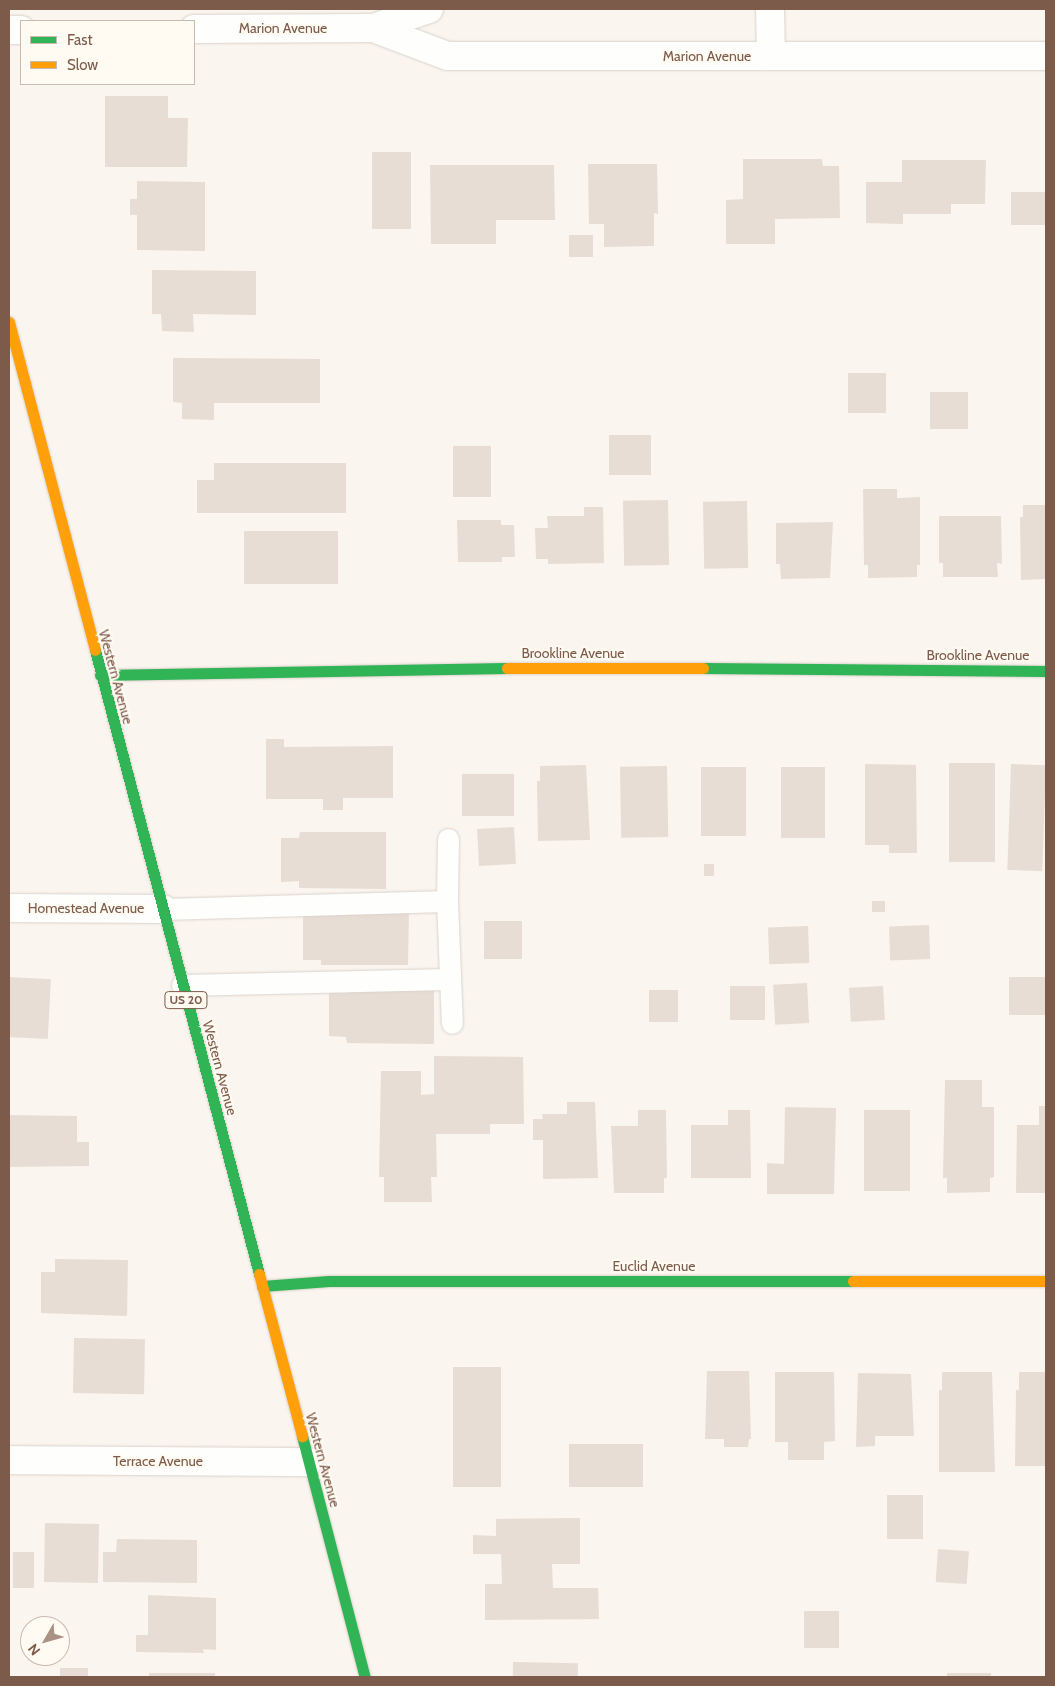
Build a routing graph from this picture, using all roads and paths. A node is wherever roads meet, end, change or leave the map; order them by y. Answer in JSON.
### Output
{"nodes":[{"id":1,"x":429,"y":9,"type":"edge"},
{"id":2,"x":770,"y":9,"type":"edge"},
{"id":3,"x":373,"y":28,"type":"junction"},
{"id":4,"x":195,"y":29,"type":"edge"},
{"id":5,"x":771,"y":56,"type":"junction"},
{"id":6,"x":1046,"y":56,"type":"edge"},
{"id":7,"x":9,"y":322,"type":"edge"},
{"id":8,"x":14,"y":358,"type":"edge"},
{"id":9,"x":1046,"y":671,"type":"edge"},
{"id":10,"x":100,"y":675,"type":"junction"},
{"id":11,"x":448,"y":839,"type":"dead end"},
{"id":12,"x":447,"y":901,"type":"junction"},
{"id":13,"x":9,"y":908,"type":"edge"},
{"id":14,"x":163,"y":909,"type":"junction"},
{"id":15,"x":449,"y":979,"type":"junction"},
{"id":16,"x":182,"y":985,"type":"junction"},
{"id":17,"x":452,"y":1023,"type":"dead end"},
{"id":18,"x":1046,"y":1282,"type":"edge"},
{"id":19,"x":262,"y":1286,"type":"junction"},
{"id":20,"x":9,"y":1460,"type":"edge"},
{"id":21,"x":308,"y":1462,"type":"junction"},
{"id":22,"x":365,"y":1677,"type":"edge"}],
"edges":[{"from":1,"to":3,"type":"street","name":"Marion Avenue"},
{"from":2,"to":5,"type":"street"},
{"from":3,"to":4,"type":"street","name":"Marion Avenue"},
{"from":3,"to":5,"type":"street","name":"Marion Avenue"},
{"from":5,"to":6,"type":"street","name":"Marion Avenue"},
{"from":7,"to":8,"type":"street","name":"Western Avenue","number":"US 20"},
{"from":8,"to":10,"type":"street","name":"Western Avenue","number":"US 20"},
{"from":9,"to":10,"type":"street","name":"Brookline Avenue"},
{"from":10,"to":14,"type":"street","name":"Western Avenue","number":"US 20"},
{"from":11,"to":12,"type":"lane"},
{"from":12,"to":14,"type":"lane"},
{"from":12,"to":15,"type":"lane"},
{"from":13,"to":14,"type":"street","name":"Homestead Avenue"},
{"from":14,"to":16,"type":"street","name":"Western Avenue","number":"US 20"},
{"from":15,"to":16,"type":"lane"},
{"from":15,"to":17,"type":"lane"},
{"from":16,"to":19,"type":"street","name":"Western Avenue","number":"US 20"},
{"from":18,"to":19,"type":"street","name":"Euclid Avenue"},
{"from":19,"to":21,"type":"street","name":"Western Avenue","number":"US 20"},
{"from":20,"to":21,"type":"street","name":"Terrace Avenue"},
{"from":21,"to":22,"type":"street","name":"Western Avenue","number":"US 20"}]}
